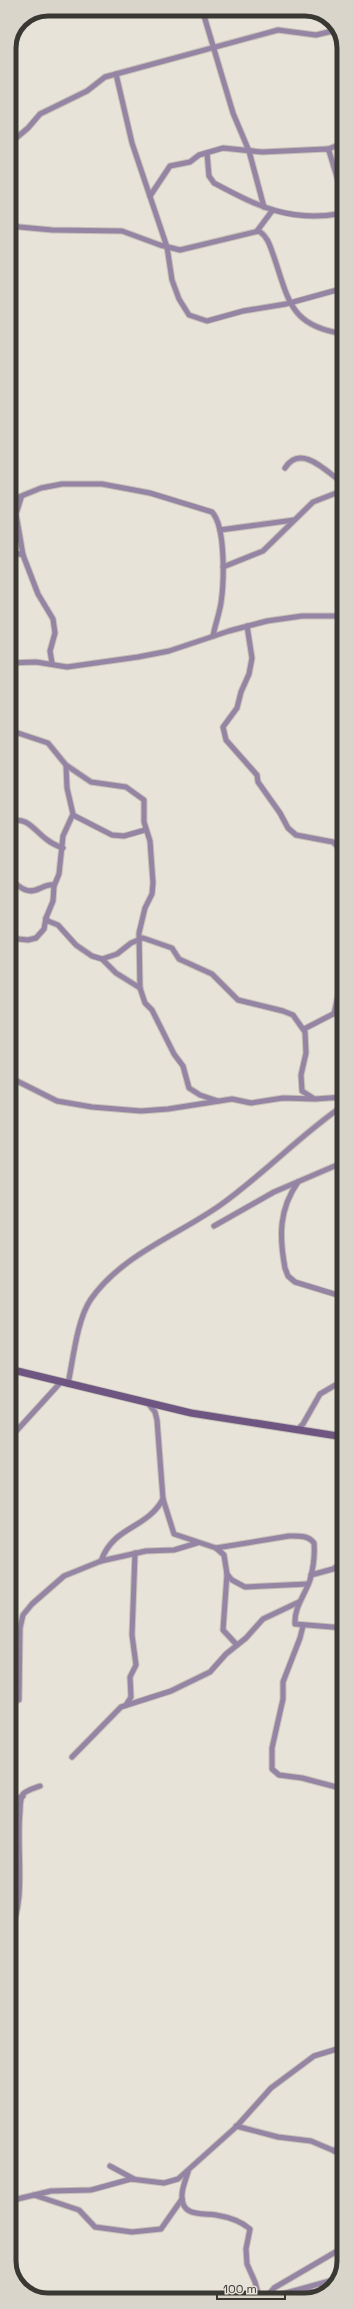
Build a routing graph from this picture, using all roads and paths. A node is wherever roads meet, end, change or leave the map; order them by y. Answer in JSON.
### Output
{"nodes":[{"id":1,"x":204,"y":16,"type":"edge"},
{"id":2,"x":332,"y":31,"type":"edge"},
{"id":3,"x":213,"y":47,"type":"junction"},
{"id":4,"x":116,"y":74,"type":"junction"},
{"id":5,"x":16,"y":138,"type":"edge"},
{"id":6,"x":337,"y":146,"type":"edge"},
{"id":7,"x":328,"y":149,"type":"junction"},
{"id":8,"x":249,"y":151,"type":"junction"},
{"id":9,"x":207,"y":153,"type":"junction"},
{"id":10,"x":337,"y":174,"type":"edge"},
{"id":11,"x":150,"y":196,"type":"junction"},
{"id":12,"x":264,"y":207,"type":"junction"},
{"id":13,"x":272,"y":211,"type":"junction"},
{"id":14,"x":337,"y":213,"type":"edge"},
{"id":15,"x":16,"y":227,"type":"edge"},
{"id":16,"x":257,"y":231,"type":"junction"},
{"id":17,"x":167,"y":247,"type":"junction"},
{"id":18,"x":337,"y":290,"type":"edge"},
{"id":19,"x":290,"y":303,"type":"junction"},
{"id":20,"x":337,"y":332,"type":"edge"},
{"id":21,"x":285,"y":468,"type":"dead end"},
{"id":22,"x":337,"y":479,"type":"edge"},
{"id":23,"x":337,"y":493,"type":"edge"},
{"id":24,"x":20,"y":498,"type":"junction"},
{"id":25,"x":16,"y":499,"type":"edge"},
{"id":26,"x":294,"y":520,"type":"junction"},
{"id":27,"x":220,"y":530,"type":"junction"},
{"id":28,"x":16,"y":553,"type":"edge"},
{"id":29,"x":23,"y":555,"type":"junction"},
{"id":30,"x":223,"y":567,"type":"junction"},
{"id":31,"x":337,"y":616,"type":"edge"},
{"id":32,"x":247,"y":626,"type":"junction"},
{"id":33,"x":213,"y":636,"type":"junction"},
{"id":34,"x":16,"y":663,"type":"edge"},
{"id":35,"x":52,"y":664,"type":"junction"},
{"id":36,"x":16,"y":732,"type":"edge"},
{"id":37,"x":66,"y":764,"type":"junction"},
{"id":38,"x":73,"y":816,"type":"junction"},
{"id":39,"x":16,"y":820,"type":"edge"},
{"id":40,"x":145,"y":830,"type":"junction"},
{"id":41,"x":63,"y":848,"type":"junction"},
{"id":42,"x":337,"y":849,"type":"edge"},
{"id":43,"x":16,"y":883,"type":"edge"},
{"id":44,"x":54,"y":885,"type":"junction"},
{"id":45,"x":46,"y":918,"type":"junction"},
{"id":46,"x":16,"y":938,"type":"edge"},
{"id":47,"x":138,"y":940,"type":"junction"},
{"id":48,"x":102,"y":959,"type":"junction"},
{"id":49,"x":140,"y":988,"type":"junction"},
{"id":50,"x":337,"y":1000,"type":"edge"},
{"id":51,"x":337,"y":1013,"type":"edge"},
{"id":52,"x":334,"y":1014,"type":"junction"},
{"id":53,"x":304,"y":1029,"type":"junction"},
{"id":54,"x":16,"y":1080,"type":"edge"},
{"id":55,"x":337,"y":1097,"type":"edge"},
{"id":56,"x":314,"y":1099,"type":"junction"},
{"id":57,"x":218,"y":1101,"type":"junction"},
{"id":58,"x":337,"y":1111,"type":"edge"},
{"id":59,"x":337,"y":1165,"type":"edge"},
{"id":60,"x":298,"y":1182,"type":"junction"},
{"id":61,"x":214,"y":1226,"type":"dead end"},
{"id":62,"x":337,"y":1295,"type":"edge"},
{"id":63,"x":16,"y":1371,"type":"edge"},
{"id":64,"x":65,"y":1383,"type":"junction"},
{"id":65,"x":337,"y":1384,"type":"edge"},
{"id":66,"x":147,"y":1402,"type":"junction"},
{"id":67,"x":296,"y":1431,"type":"junction"},
{"id":68,"x":16,"y":1432,"type":"edge"},
{"id":69,"x":337,"y":1436,"type":"edge"},
{"id":70,"x":163,"y":1498,"type":"junction"},
{"id":71,"x":197,"y":1543,"type":"junction"},
{"id":72,"x":216,"y":1548,"type":"junction"},
{"id":73,"x":135,"y":1553,"type":"junction"},
{"id":74,"x":101,"y":1561,"type":"junction"},
{"id":75,"x":337,"y":1566,"type":"edge"},
{"id":76,"x":228,"y":1574,"type":"junction"},
{"id":77,"x":310,"y":1575,"type":"junction"},
{"id":78,"x":308,"y":1584,"type":"junction"},
{"id":79,"x":299,"y":1602,"type":"junction"},
{"id":80,"x":303,"y":1626,"type":"junction"},
{"id":81,"x":337,"y":1627,"type":"edge"},
{"id":82,"x":237,"y":1645,"type":"junction"},
{"id":83,"x":19,"y":1700,"type":"dead end"},
{"id":84,"x":126,"y":1705,"type":"junction"},
{"id":85,"x":72,"y":1758,"type":"dead end"},
{"id":86,"x":40,"y":1786,"type":"dead end"},
{"id":87,"x":337,"y":1788,"type":"edge"},
{"id":88,"x":23,"y":1796,"type":"junction"},
{"id":89,"x":16,"y":1798,"type":"edge"},
{"id":90,"x":16,"y":1912,"type":"edge"},
{"id":91,"x":337,"y":2049,"type":"edge"},
{"id":92,"x":236,"y":2126,"type":"junction"},
{"id":93,"x":337,"y":2148,"type":"edge"},
{"id":94,"x":334,"y":2151,"type":"junction"},
{"id":95,"x":337,"y":2152,"type":"edge"},
{"id":96,"x":110,"y":2166,"type":"dead end"},
{"id":97,"x":188,"y":2171,"type":"junction"},
{"id":98,"x":134,"y":2179,"type":"junction"},
{"id":99,"x":34,"y":2195,"type":"junction"},
{"id":100,"x":182,"y":2198,"type":"junction"},
{"id":101,"x":16,"y":2199,"type":"edge"},
{"id":102,"x":337,"y":2251,"type":"edge"},
{"id":103,"x":329,"y":2282,"type":"edge"},
{"id":104,"x":301,"y":2290,"type":"junction"},
{"id":105,"x":314,"y":2291,"type":"edge"},
{"id":106,"x":261,"y":2293,"type":"edge"},
{"id":107,"x":269,"y":2293,"type":"edge"},
{"id":108,"x":288,"y":2293,"type":"edge"}],
"edges":[{"from":1,"to":3,"type":"street"},
{"from":2,"to":3,"type":"street"},
{"from":3,"to":4,"type":"street"},
{"from":3,"to":8,"type":"street"},
{"from":4,"to":5,"type":"street"},
{"from":4,"to":11,"type":"street"},
{"from":6,"to":7,"type":"street"},
{"from":7,"to":8,"type":"street"},
{"from":7,"to":10,"type":"street"},
{"from":8,"to":9,"type":"street"},
{"from":8,"to":12,"type":"street"},
{"from":9,"to":11,"type":"street"},
{"from":9,"to":12,"type":"street"},
{"from":11,"to":17,"type":"street"},
{"from":12,"to":13,"type":"street"},
{"from":13,"to":14,"type":"street"},
{"from":13,"to":16,"type":"street"},
{"from":15,"to":17,"type":"street"},
{"from":16,"to":17,"type":"street"},
{"from":16,"to":19,"type":"street"},
{"from":17,"to":19,"type":"street"},
{"from":18,"to":19,"type":"street"},
{"from":19,"to":20,"type":"street"},
{"from":21,"to":22,"type":"street"},
{"from":23,"to":26,"type":"street"},
{"from":24,"to":25,"type":"street"},
{"from":24,"to":27,"type":"street"},
{"from":24,"to":29,"type":"street"},
{"from":26,"to":27,"type":"street"},
{"from":26,"to":30,"type":"street"},
{"from":27,"to":30,"type":"street"},
{"from":28,"to":29,"type":"street"},
{"from":29,"to":35,"type":"street"},
{"from":30,"to":33,"type":"street"},
{"from":31,"to":32,"type":"street"},
{"from":32,"to":33,"type":"street"},
{"from":32,"to":42,"type":"street"},
{"from":33,"to":35,"type":"street"},
{"from":34,"to":35,"type":"street"},
{"from":36,"to":37,"type":"street"},
{"from":37,"to":38,"type":"street"},
{"from":37,"to":40,"type":"street"},
{"from":38,"to":40,"type":"street"},
{"from":38,"to":41,"type":"street"},
{"from":39,"to":41,"type":"street"},
{"from":40,"to":47,"type":"street"},
{"from":41,"to":44,"type":"street"},
{"from":43,"to":44,"type":"street"},
{"from":44,"to":45,"type":"street"},
{"from":45,"to":46,"type":"street"},
{"from":45,"to":48,"type":"street"},
{"from":47,"to":48,"type":"street"},
{"from":47,"to":49,"type":"street"},
{"from":47,"to":53,"type":"street"},
{"from":48,"to":49,"type":"street"},
{"from":49,"to":57,"type":"street"},
{"from":50,"to":52,"type":"street"},
{"from":51,"to":52,"type":"street"},
{"from":52,"to":53,"type":"street"},
{"from":53,"to":56,"type":"street"},
{"from":54,"to":57,"type":"street"},
{"from":55,"to":56,"type":"street"},
{"from":56,"to":57,"type":"street"},
{"from":58,"to":64,"type":"street"},
{"from":59,"to":60,"type":"street"},
{"from":60,"to":61,"type":"street"},
{"from":60,"to":62,"type":"street"},
{"from":63,"to":64,"type":"main road"},
{"from":64,"to":66,"type":"main road"},
{"from":64,"to":68,"type":"street"},
{"from":65,"to":67,"type":"street"},
{"from":66,"to":67,"type":"main road"},
{"from":66,"to":70,"type":"street"},
{"from":67,"to":69,"type":"main road"},
{"from":70,"to":71,"type":"street"},
{"from":70,"to":74,"type":"street"},
{"from":71,"to":72,"type":"street"},
{"from":71,"to":73,"type":"street"},
{"from":72,"to":76,"type":"street"},
{"from":72,"to":77,"type":"street"},
{"from":73,"to":74,"type":"street"},
{"from":73,"to":84,"type":"street"},
{"from":74,"to":83,"type":"street"},
{"from":75,"to":77,"type":"street"},
{"from":76,"to":78,"type":"street"},
{"from":76,"to":82,"type":"street"},
{"from":77,"to":78,"type":"street"},
{"from":78,"to":79,"type":"street"},
{"from":79,"to":80,"type":"street"},
{"from":79,"to":82,"type":"street"},
{"from":80,"to":81,"type":"street"},
{"from":80,"to":87,"type":"street"},
{"from":82,"to":84,"type":"street"},
{"from":84,"to":85,"type":"street"},
{"from":86,"to":88,"type":"street"},
{"from":88,"to":89,"type":"street"},
{"from":88,"to":90,"type":"street"},
{"from":91,"to":92,"type":"street"},
{"from":92,"to":94,"type":"street"},
{"from":92,"to":97,"type":"street"},
{"from":93,"to":94,"type":"street"},
{"from":94,"to":95,"type":"street"},
{"from":96,"to":98,"type":"street"},
{"from":97,"to":98,"type":"street"},
{"from":97,"to":100,"type":"street"},
{"from":98,"to":99,"type":"street"},
{"from":99,"to":100,"type":"street"},
{"from":99,"to":101,"type":"street"},
{"from":100,"to":106,"type":"street"},
{"from":102,"to":107,"type":"street"},
{"from":103,"to":104,"type":"street"},
{"from":104,"to":105,"type":"street"},
{"from":104,"to":108,"type":"street"}]}
